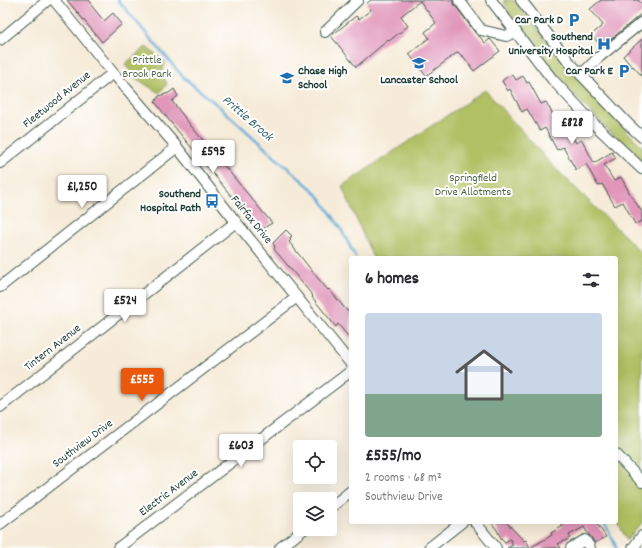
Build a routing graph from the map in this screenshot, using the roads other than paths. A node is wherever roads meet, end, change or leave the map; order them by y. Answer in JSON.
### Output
{"nodes":[{"id":1,"x":48,"y":0,"type":"edge"},
{"id":2,"x":54,"y":0,"type":"edge"},
{"id":3,"x":358,"y":0,"type":"edge"},
{"id":4,"x":459,"y":0,"type":"edge"},
{"id":5,"x":491,"y":0,"type":"edge"},
{"id":6,"x":496,"y":0,"type":"edge"},
{"id":7,"x":521,"y":0,"type":"edge"},
{"id":8,"x":504,"y":18,"type":"junction"},
{"id":9,"x":642,"y":22,"type":"edge"},
{"id":10,"x":325,"y":32,"type":"dead end"},
{"id":11,"x":516,"y":32,"type":"junction"},
{"id":12,"x":0,"y":40,"type":"edge"},
{"id":13,"x":113,"y":73,"type":"junction"},
{"id":14,"x":580,"y":75,"type":"junction"},
{"id":15,"x":642,"y":137,"type":"edge"},
{"id":16,"x":178,"y":147,"type":"junction"},
{"id":17,"x":0,"y":163,"type":"edge"},
{"id":18,"x":642,"y":169,"type":"edge"},
{"id":19,"x":236,"y":222,"type":"junction"},
{"id":20,"x":0,"y":287,"type":"edge"},
{"id":21,"x":297,"y":297,"type":"junction"},
{"id":22,"x":349,"y":362,"type":"edge"},
{"id":23,"x":349,"y":373,"type":"edge"},
{"id":24,"x":0,"y":407,"type":"edge"},
{"id":25,"x":618,"y":456,"type":"edge"},
{"id":26,"x":642,"y":482,"type":"edge"},
{"id":27,"x":349,"y":493,"type":"edge"},
{"id":28,"x":337,"y":502,"type":"edge"},
{"id":29,"x":0,"y":524,"type":"edge"},
{"id":30,"x":459,"y":524,"type":"edge"},
{"id":31,"x":477,"y":524,"type":"edge"},
{"id":32,"x":295,"y":536,"type":"edge"},
{"id":33,"x":642,"y":536,"type":"edge"},
{"id":34,"x":118,"y":548,"type":"edge"},
{"id":35,"x":280,"y":548,"type":"edge"},
{"id":36,"x":429,"y":548,"type":"edge"},
{"id":37,"x":496,"y":548,"type":"edge"},
{"id":38,"x":571,"y":548,"type":"edge"},
{"id":39,"x":590,"y":548,"type":"edge"},
{"id":40,"x":633,"y":548,"type":"edge"}],
"edges":[{"from":1,"to":12,"type":"street"},
{"from":2,"to":13,"type":"street","name":"Fairfax Drive"},
{"from":3,"to":10,"type":"street"},
{"from":4,"to":11,"type":"street"},
{"from":5,"to":8,"type":"street"},
{"from":6,"to":8,"type":"street"},
{"from":7,"to":14,"type":"street"},
{"from":8,"to":11,"type":"street"},
{"from":9,"to":14,"type":"street"},
{"from":11,"to":18,"type":"street"},
{"from":13,"to":16,"type":"street","name":"Fairfax Drive"},
{"from":13,"to":17,"type":"street","name":"Fleetwood Avenue"},
{"from":14,"to":15,"type":"street"},
{"from":16,"to":19,"type":"street","name":"Fairfax Drive"},
{"from":16,"to":20,"type":"street"},
{"from":19,"to":21,"type":"street","name":"Fairfax Drive"},
{"from":19,"to":24,"type":"street","name":"Tintern Avenue"},
{"from":21,"to":22,"type":"street","name":"Fairfax Drive"},
{"from":21,"to":29,"type":"street","name":"Southview Drive"},
{"from":23,"to":34,"type":"street","name":"Electric Avenue"},
{"from":25,"to":26,"type":"street"},
{"from":27,"to":28,"type":"street"},
{"from":30,"to":36,"type":"street"},
{"from":31,"to":37,"type":"street"},
{"from":32,"to":35,"type":"street"},
{"from":33,"to":40,"type":"street"},
{"from":38,"to":39,"type":"street"}]}
